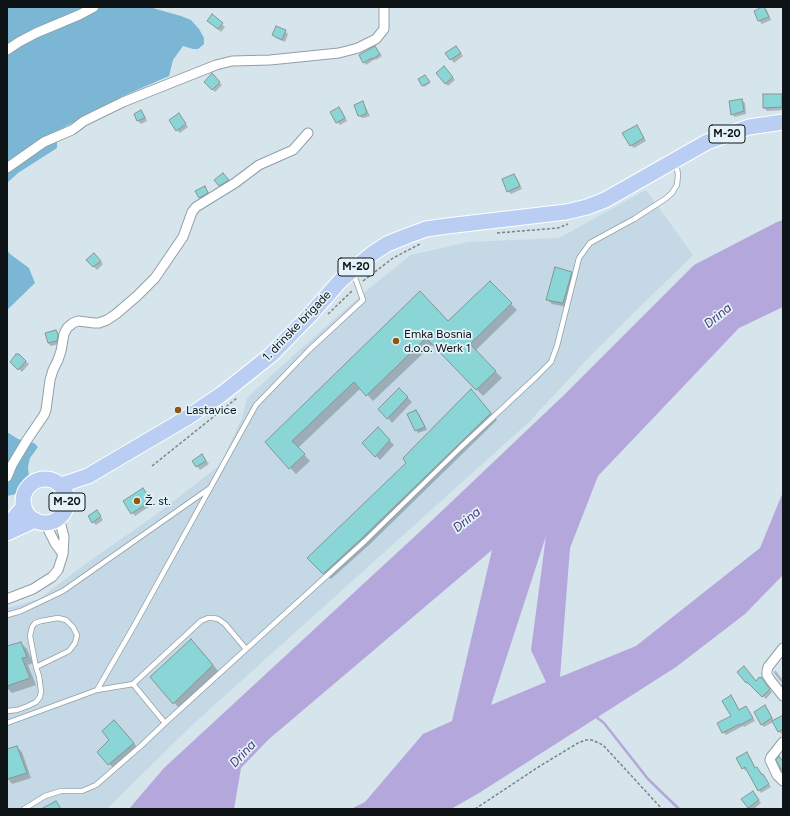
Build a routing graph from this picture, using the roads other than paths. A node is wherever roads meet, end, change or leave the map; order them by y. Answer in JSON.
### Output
{"nodes":[{"id":1,"x":94,"y":7,"type":"edge"},
{"id":2,"x":384,"y":7,"type":"edge"},
{"id":3,"x":7,"y":50,"type":"edge"},
{"id":4,"x":783,"y":122,"type":"edge"},
{"id":5,"x":308,"y":133,"type":"dead end"},
{"id":6,"x":675,"y":160,"type":"junction"},
{"id":7,"x":7,"y":168,"type":"edge"},
{"id":8,"x":352,"y":270,"type":"junction"},
{"id":9,"x":7,"y":477,"type":"edge"},
{"id":10,"x":211,"y":487,"type":"junction"},
{"id":11,"x":64,"y":492,"type":"junction"},
{"id":12,"x":24,"y":506,"type":"junction"},
{"id":13,"x":47,"y":520,"type":"junction"},
{"id":14,"x":7,"y":526,"type":"edge"},
{"id":15,"x":7,"y":533,"type":"edge"},
{"id":16,"x":63,"y":554,"type":"junction"},
{"id":17,"x":7,"y":599,"type":"edge"},
{"id":18,"x":7,"y":615,"type":"edge"},
{"id":19,"x":783,"y":648,"type":"edge"},
{"id":20,"x":246,"y":649,"type":"junction"},
{"id":21,"x":36,"y":667,"type":"junction"},
{"id":22,"x":132,"y":684,"type":"junction"},
{"id":23,"x":97,"y":690,"type":"junction"},
{"id":24,"x":783,"y":696,"type":"edge"},
{"id":25,"x":7,"y":711,"type":"edge"},
{"id":26,"x":7,"y":723,"type":"edge"},
{"id":27,"x":165,"y":723,"type":"junction"},
{"id":28,"x":783,"y":742,"type":"edge"},
{"id":29,"x":783,"y":781,"type":"edge"},
{"id":30,"x":24,"y":809,"type":"edge"}],
"edges":[{"from":1,"to":3,"type":"street"},
{"from":2,"to":7,"type":"street"},
{"from":4,"to":6,"type":"main road","number":"M-20"},
{"from":5,"to":9,"type":"street"},
{"from":6,"to":8,"type":"main road","name":"1. drinske brigade","number":"M-20"},
{"from":6,"to":20,"type":"lane"},
{"from":8,"to":10,"type":"lane"},
{"from":8,"to":11,"type":"main road","name":"1. drinske brigade","number":"M-20"},
{"from":10,"to":18,"type":"lane"},
{"from":10,"to":23,"type":"lane"},
{"from":11,"to":12,"type":"main road","number":"M-20"},
{"from":11,"to":13,"type":"main road","number":"M-20"},
{"from":12,"to":13,"type":"main road","number":"M-20"},
{"from":12,"to":14,"type":"main road","number":"M-20"},
{"from":13,"to":15,"type":"main road","number":"M-20"},
{"from":13,"to":16,"type":"street"},
{"from":13,"to":16,"type":"street"},
{"from":16,"to":17,"type":"street"},
{"from":19,"to":24,"type":"street"},
{"from":20,"to":22,"type":"lane"},
{"from":20,"to":27,"type":"lane"},
{"from":21,"to":21,"type":"lane"},
{"from":21,"to":25,"type":"lane"},
{"from":22,"to":23,"type":"lane"},
{"from":22,"to":27,"type":"lane"},
{"from":23,"to":26,"type":"lane"},
{"from":27,"to":30,"type":"lane"},
{"from":28,"to":29,"type":"street"}]}
